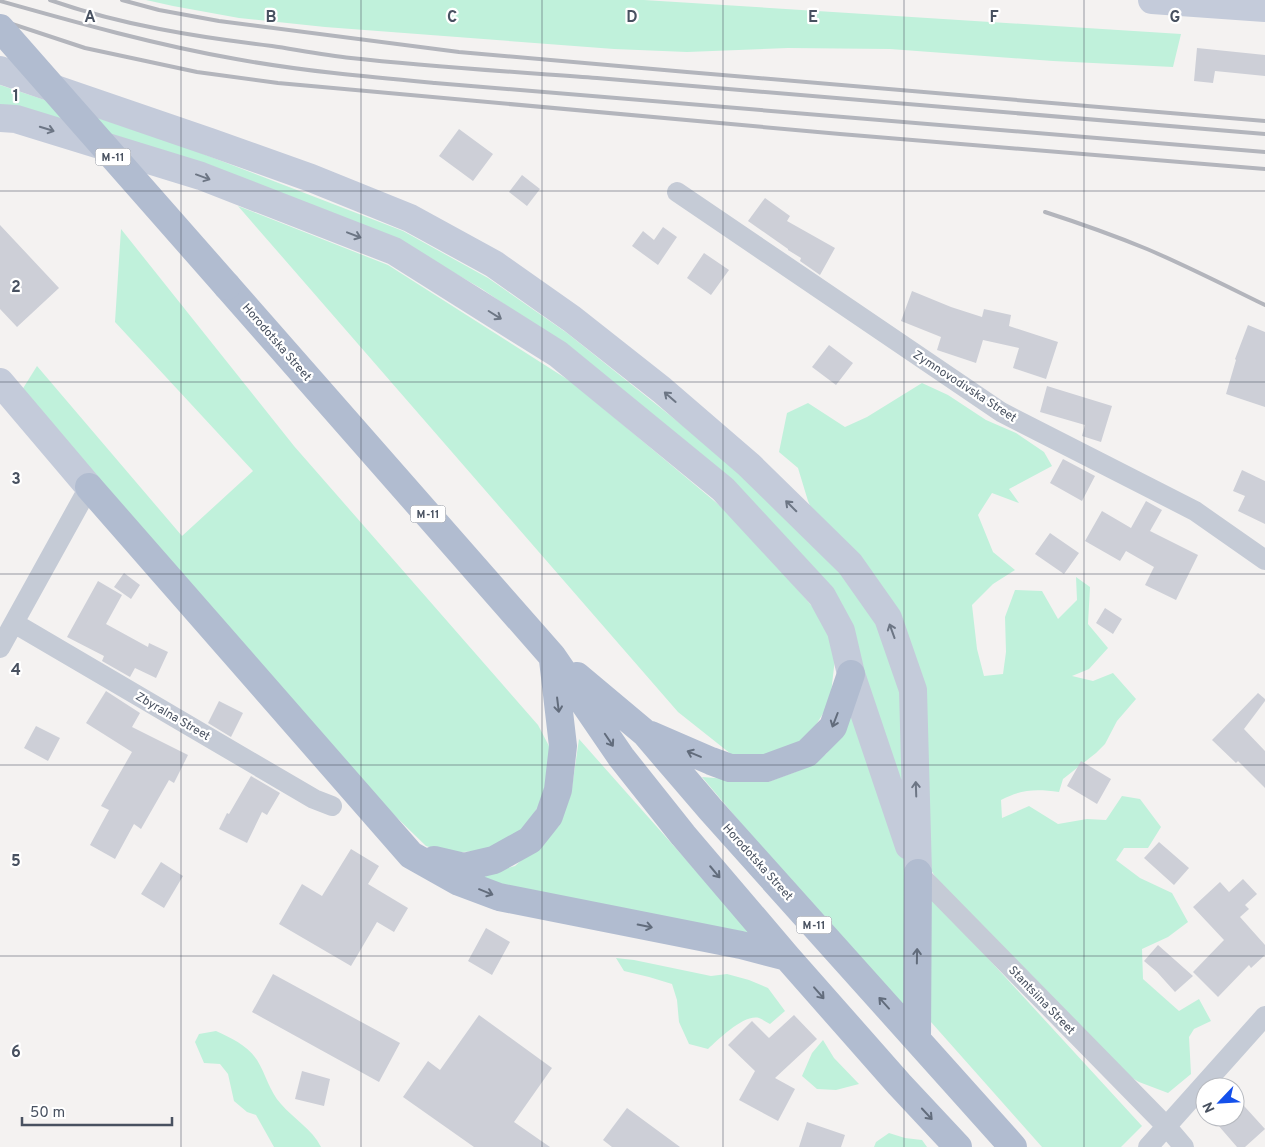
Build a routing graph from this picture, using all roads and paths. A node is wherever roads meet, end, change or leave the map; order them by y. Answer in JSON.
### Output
{"nodes":[{"id":1,"x":1152,"y":0,"type":"edge"},
{"id":2,"x":1265,"y":8,"type":"edge"},
{"id":3,"x":0,"y":28,"type":"edge"},
{"id":4,"x":0,"y":70,"type":"edge"},
{"id":5,"x":0,"y":118,"type":"edge"},
{"id":6,"x":677,"y":192,"type":"dead end"},
{"id":7,"x":0,"y":382,"type":"edge"},
{"id":8,"x":89,"y":487,"type":"junction"},
{"id":9,"x":1265,"y":560,"type":"edge"},
{"id":10,"x":14,"y":623,"type":"junction"},
{"id":11,"x":0,"y":648,"type":"edge"},
{"id":12,"x":552,"y":656,"type":"junction"},
{"id":13,"x":851,"y":674,"type":"junction"},
{"id":14,"x":645,"y":733,"type":"junction"},
{"id":15,"x":332,"y":806,"type":"dead end"},
{"id":16,"x":411,"y":855,"type":"junction"},
{"id":17,"x":918,"y":873,"type":"junction"},
{"id":18,"x":787,"y":957,"type":"junction"},
{"id":19,"x":1265,"y":1016,"type":"edge"},
{"id":20,"x":917,"y":1040,"type":"junction"},
{"id":21,"x":1167,"y":1127,"type":"junction"},
{"id":22,"x":958,"y":1147,"type":"edge"},
{"id":23,"x":1013,"y":1147,"type":"edge"},
{"id":24,"x":1148,"y":1147,"type":"edge"},
{"id":25,"x":1184,"y":1147,"type":"edge"}],
"edges":[{"from":1,"to":2,"type":"street"},
{"from":3,"to":12,"type":"main road","name":"Horodotska Street","number":"М-11","bridge":true},
{"from":17,"to":4,"type":"street","one_way":true},
{"from":5,"to":13,"type":"street","one_way":true},
{"from":6,"to":9,"type":"street","name":"Zymnovodivska Street"},
{"from":7,"to":8,"type":"street"},
{"from":8,"to":10,"type":"street"},
{"from":8,"to":16,"type":"main road"},
{"from":10,"to":11,"type":"street"},
{"from":10,"to":15,"type":"street","name":"Zbyralna Street"},
{"from":12,"to":14,"type":"main road","name":"Horodotska Street","number":"М-11"},
{"from":12,"to":16,"type":"main road","one_way":true},
{"from":12,"to":18,"type":"main road","name":"Horodotska Street","number":"М-11","one_way":true},
{"from":13,"to":14,"type":"main road","one_way":true},
{"from":13,"to":17,"type":"street"},
{"from":20,"to":14,"type":"main road","name":"Horodotska Street","number":"М-11","one_way":true},
{"from":16,"to":18,"type":"main road","one_way":true},
{"from":20,"to":17,"type":"main road","one_way":true},
{"from":17,"to":21,"type":"street","name":"Stantsiina Street"},
{"from":18,"to":22,"type":"main road","name":"Horodotska Street","number":"М-11","one_way":true},
{"from":19,"to":21,"type":"street"},
{"from":20,"to":23,"type":"main road","name":"Horodotska Street","number":"М-11"},
{"from":21,"to":24,"type":"street"},
{"from":21,"to":25,"type":"street","name":"Stantsiina Street"}]}
